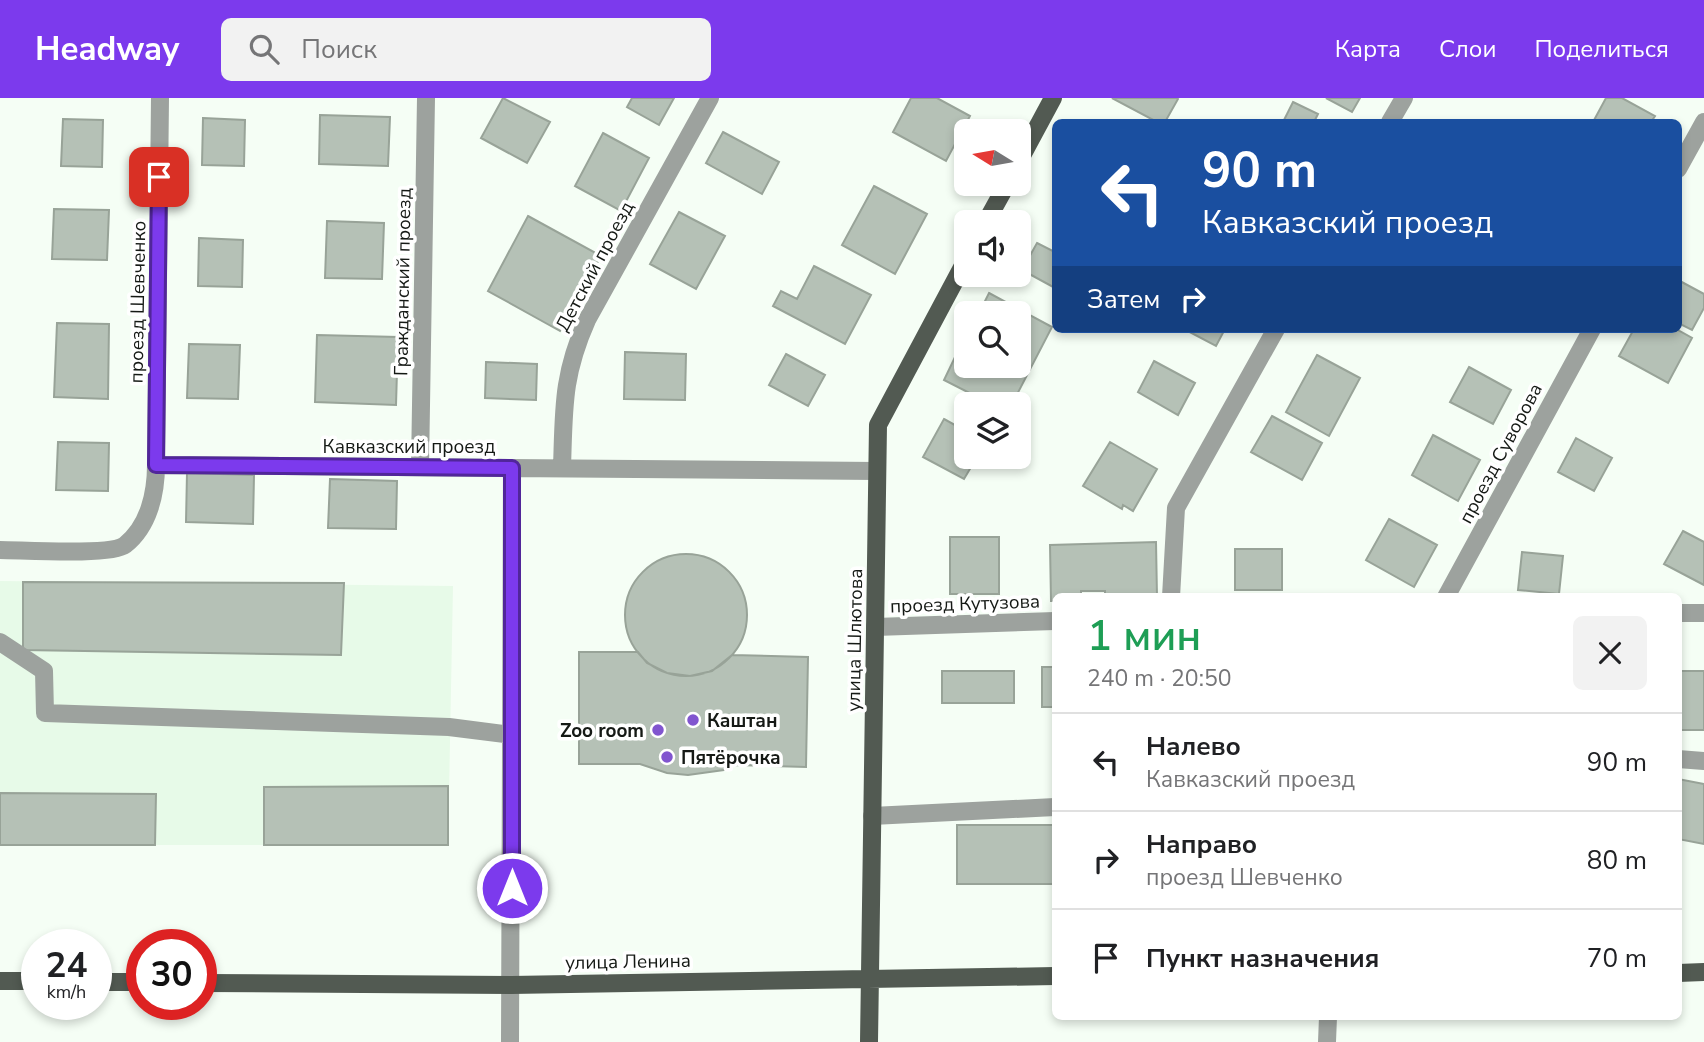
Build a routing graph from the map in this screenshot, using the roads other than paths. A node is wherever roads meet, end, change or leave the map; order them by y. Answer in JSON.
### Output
{"nodes":[{"id":1,"x":160,"y":98,"type":"edge"},
{"id":2,"x":426,"y":98,"type":"edge"},
{"id":3,"x":710,"y":98,"type":"edge"},
{"id":4,"x":1053,"y":98,"type":"edge"},
{"id":5,"x":1404,"y":98,"type":"edge"},
{"id":6,"x":1392,"y":119,"type":"edge"},
{"id":7,"x":1704,"y":122,"type":"edge"},
{"id":8,"x":1031,"y":139,"type":"edge"},
{"id":9,"x":1682,"y":162,"type":"edge"},
{"id":10,"x":954,"y":282,"type":"edge"},
{"id":11,"x":1274,"y":333,"type":"edge"},
{"id":12,"x":1589,"y":333,"type":"edge"},
{"id":13,"x":156,"y":465,"type":"junction"},
{"id":14,"x":420,"y":467,"type":"junction"},
{"id":15,"x":512,"y":468,"type":"junction"},
{"id":16,"x":562,"y":468,"type":"junction"},
{"id":17,"x":877,"y":471,"type":"junction"},
{"id":18,"x":0,"y":550,"type":"edge"},
{"id":19,"x":1171,"y":593,"type":"edge"},
{"id":20,"x":1448,"y":593,"type":"edge"},
{"id":21,"x":1704,"y":612,"type":"edge"},
{"id":22,"x":1682,"y":614,"type":"edge"},
{"id":23,"x":1052,"y":621,"type":"edge"},
{"id":24,"x":875,"y":627,"type":"junction"},
{"id":25,"x":0,"y":642,"type":"edge"},
{"id":26,"x":512,"y":735,"type":"junction"},
{"id":27,"x":1682,"y":759,"type":"edge"},
{"id":28,"x":1704,"y":761,"type":"edge"},
{"id":29,"x":1052,"y":807,"type":"edge"},
{"id":30,"x":872,"y":816,"type":"junction"},
{"id":31,"x":1682,"y":972,"type":"edge"},
{"id":32,"x":1704,"y":972,"type":"edge"},
{"id":33,"x":1052,"y":976,"type":"edge"},
{"id":34,"x":869,"y":977,"type":"junction"},
{"id":35,"x":0,"y":981,"type":"edge"},
{"id":36,"x":21,"y":981,"type":"edge"},
{"id":37,"x":217,"y":983,"type":"edge"},
{"id":38,"x":511,"y":985,"type":"junction"},
{"id":39,"x":1328,"y":1020,"type":"edge"},
{"id":40,"x":510,"y":1042,"type":"edge"},
{"id":41,"x":869,"y":1042,"type":"edge"},
{"id":42,"x":1327,"y":1042,"type":"edge"}],
"edges":[{"from":1,"to":13,"type":"street","name":"проезд Шевченко"},
{"from":2,"to":14,"type":"street","name":"Гражданский проезд"},
{"from":3,"to":16,"type":"street","name":"Детский проезд"},
{"from":4,"to":8,"type":"main road"},
{"from":5,"to":6,"type":"street"},
{"from":7,"to":9,"type":"street"},
{"from":10,"to":17,"type":"main road","name":"улица Шлютова"},
{"from":11,"to":19,"type":"street"},
{"from":12,"to":20,"type":"street","name":"проезд Суворова"},
{"from":13,"to":14,"type":"street","name":"Кавказский проезд"},
{"from":13,"to":18,"type":"street"},
{"from":14,"to":15,"type":"street","name":"Кавказский проезд"},
{"from":15,"to":16,"type":"street","name":"Кавказский проезд"},
{"from":15,"to":26,"type":"street"},
{"from":16,"to":17,"type":"street","name":"Кавказский проезд"},
{"from":17,"to":24,"type":"main road","name":"улица Шлютова"},
{"from":21,"to":22,"type":"street"},
{"from":23,"to":24,"type":"street","name":"проезд Кутузова"},
{"from":24,"to":30,"type":"main road","name":"улица Шлютова"},
{"from":25,"to":26,"type":"street"},
{"from":26,"to":38,"type":"street"},
{"from":27,"to":28,"type":"street"},
{"from":29,"to":30,"type":"street"},
{"from":30,"to":34,"type":"main road","name":"улица Шлютова"},
{"from":31,"to":32,"type":"main road"},
{"from":33,"to":34,"type":"main road","name":"улица Ленина"},
{"from":34,"to":38,"type":"main road","name":"улица Ленина"},
{"from":34,"to":41,"type":"main road","name":"улица Шлютова"},
{"from":35,"to":36,"type":"main road"},
{"from":37,"to":38,"type":"main road","name":"улица Ленина"},
{"from":38,"to":40,"type":"street"},
{"from":39,"to":42,"type":"street"}]}
